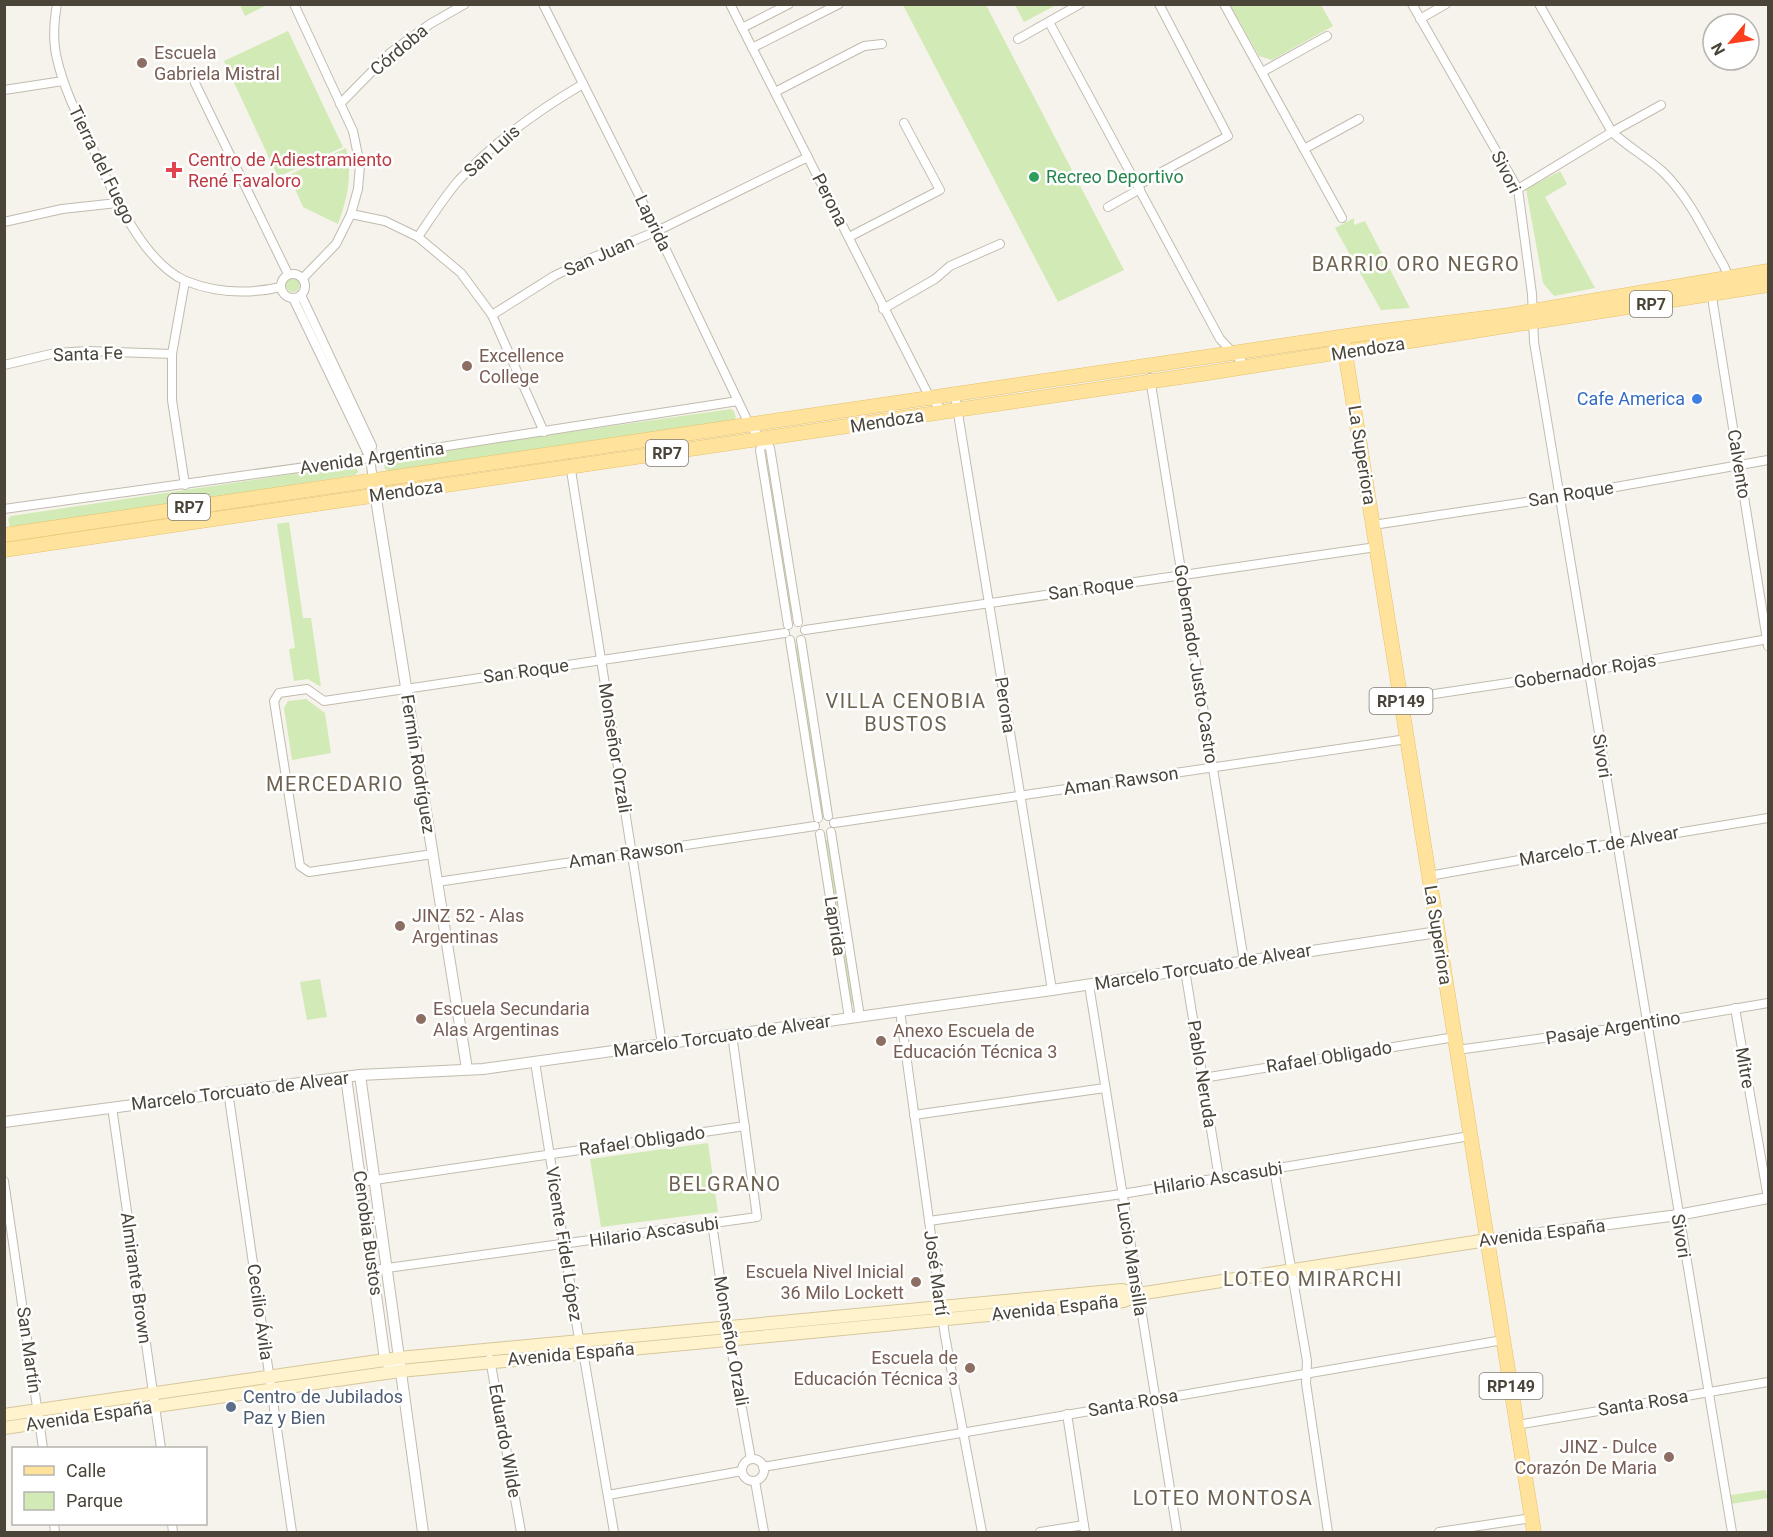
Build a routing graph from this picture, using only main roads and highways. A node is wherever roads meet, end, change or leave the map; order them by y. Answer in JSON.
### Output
{"nodes":[{"id":1,"x":1768,"y":271,"type":"edge"},
{"id":2,"x":1768,"y":285,"type":"edge"},
{"id":3,"x":1710,"y":288,"type":"junction"},
{"id":4,"x":1533,"y":317,"type":"junction"},
{"id":5,"x":1343,"y":337,"type":"junction"},
{"id":6,"x":1346,"y":352,"type":"junction"},
{"id":7,"x":5,"y":535,"type":"edge"},
{"id":8,"x":6,"y":550,"type":"edge"},
{"id":9,"x":1487,"y":1240,"type":"junction"},
{"id":10,"x":581,"y":1347,"type":"junction"},
{"id":11,"x":270,"y":1383,"type":"junction"},
{"id":12,"x":4,"y":1415,"type":"edge"},
{"id":13,"x":4,"y":1428,"type":"edge"},
{"id":14,"x":1534,"y":1533,"type":"edge"}],
"edges":[{"from":1,"to":3,"type":"main road","name":"Mendoza","number":"RP7"},
{"from":2,"to":3,"type":"main road","name":"Mendoza","number":"RP7"},
{"from":3,"to":4,"type":"main road","name":"Mendoza","number":"RP7"},
{"from":4,"to":5,"type":"main road","name":"Mendoza","number":"RP7"},
{"from":4,"to":6,"type":"main road","name":"Mendoza","number":"RP7"},
{"from":5,"to":6,"type":"main road","name":"La Superiora","number":"RP149"},
{"from":5,"to":7,"type":"main road","name":"Mendoza","number":"RP7"},
{"from":6,"to":8,"type":"main road","name":"Mendoza","number":"RP7"},
{"from":6,"to":9,"type":"main road","name":"La Superiora","number":"RP149"},
{"from":9,"to":10,"type":"main road","name":"Avenida España"},
{"from":9,"to":14,"type":"main road","name":"La Superiora","number":"RP149"},
{"from":10,"to":11,"type":"main road","name":"Avenida España"},
{"from":10,"to":11,"type":"main road","name":"Avenida España"},
{"from":11,"to":12,"type":"main road","name":"Avenida España"},
{"from":11,"to":13,"type":"main road","name":"Avenida España"}]}
